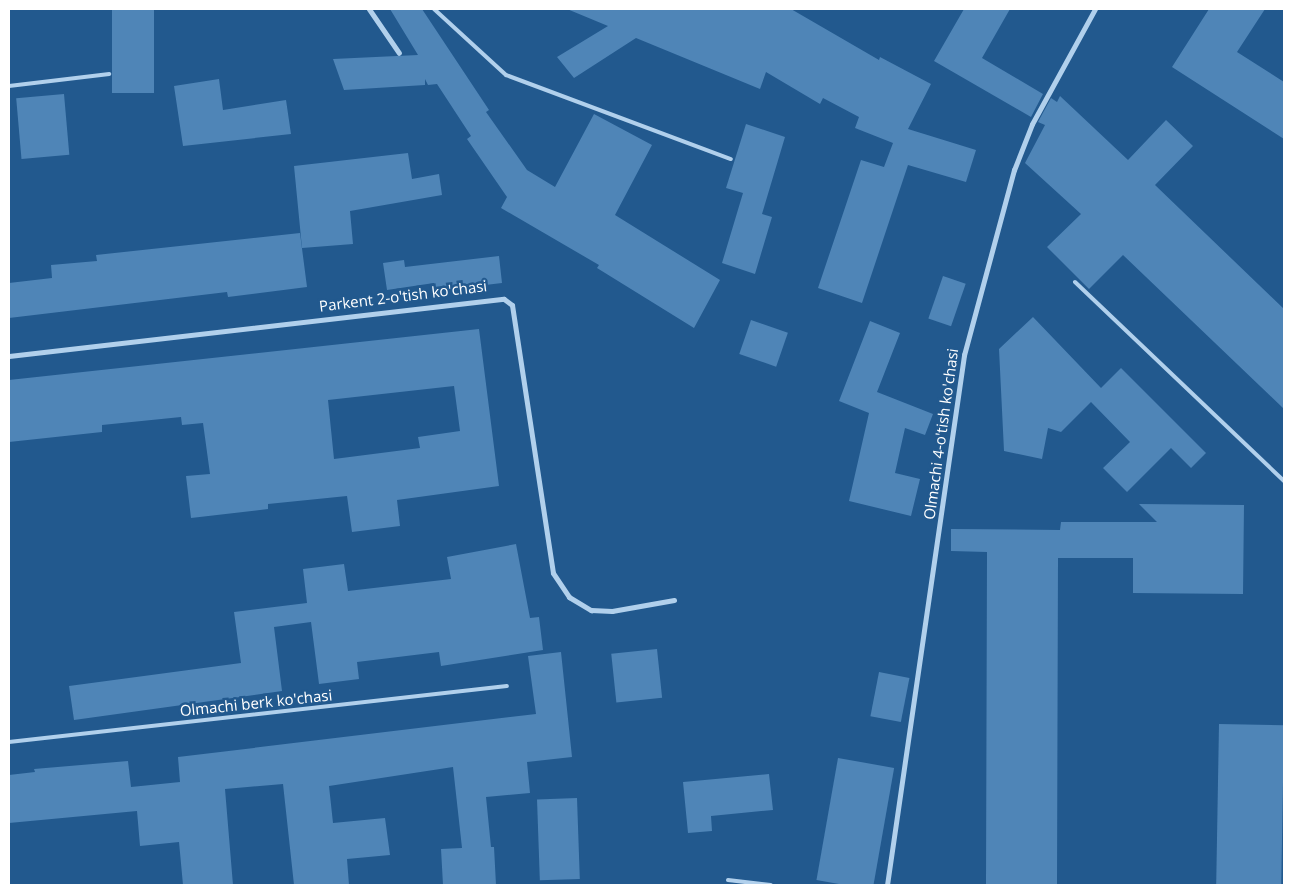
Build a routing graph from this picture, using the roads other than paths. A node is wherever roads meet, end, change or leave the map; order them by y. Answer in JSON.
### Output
{"nodes":[{"id":1,"x":369,"y":9,"type":"edge"},
{"id":2,"x":434,"y":9,"type":"edge"},
{"id":3,"x":1096,"y":9,"type":"edge"},
{"id":4,"x":398,"y":53,"type":"dead end"},
{"id":5,"x":109,"y":74,"type":"dead end"},
{"id":6,"x":9,"y":86,"type":"edge"},
{"id":7,"x":731,"y":159,"type":"dead end"},
{"id":8,"x":1075,"y":282,"type":"dead end"},
{"id":9,"x":9,"y":356,"type":"edge"},
{"id":10,"x":1284,"y":481,"type":"edge"},
{"id":11,"x":674,"y":600,"type":"dead end"},
{"id":12,"x":507,"y":686,"type":"dead end"},
{"id":13,"x":9,"y":742,"type":"edge"},
{"id":14,"x":728,"y":880,"type":"dead end"},
{"id":15,"x":771,"y":885,"type":"edge"},
{"id":16,"x":887,"y":885,"type":"edge"}],
"edges":[{"from":1,"to":4,"type":"street"},
{"from":2,"to":7,"type":"lane"},
{"from":3,"to":16,"type":"street","name":"Olmachi 4-o'tish ko'chasi"},
{"from":5,"to":6,"type":"lane"},
{"from":8,"to":10,"type":"lane"},
{"from":9,"to":11,"type":"street","name":"Parkent 2-o'tish ko'chasi"},
{"from":12,"to":13,"type":"lane","name":"Olmachi berk ko'chasi"},
{"from":14,"to":15,"type":"lane"}]}
